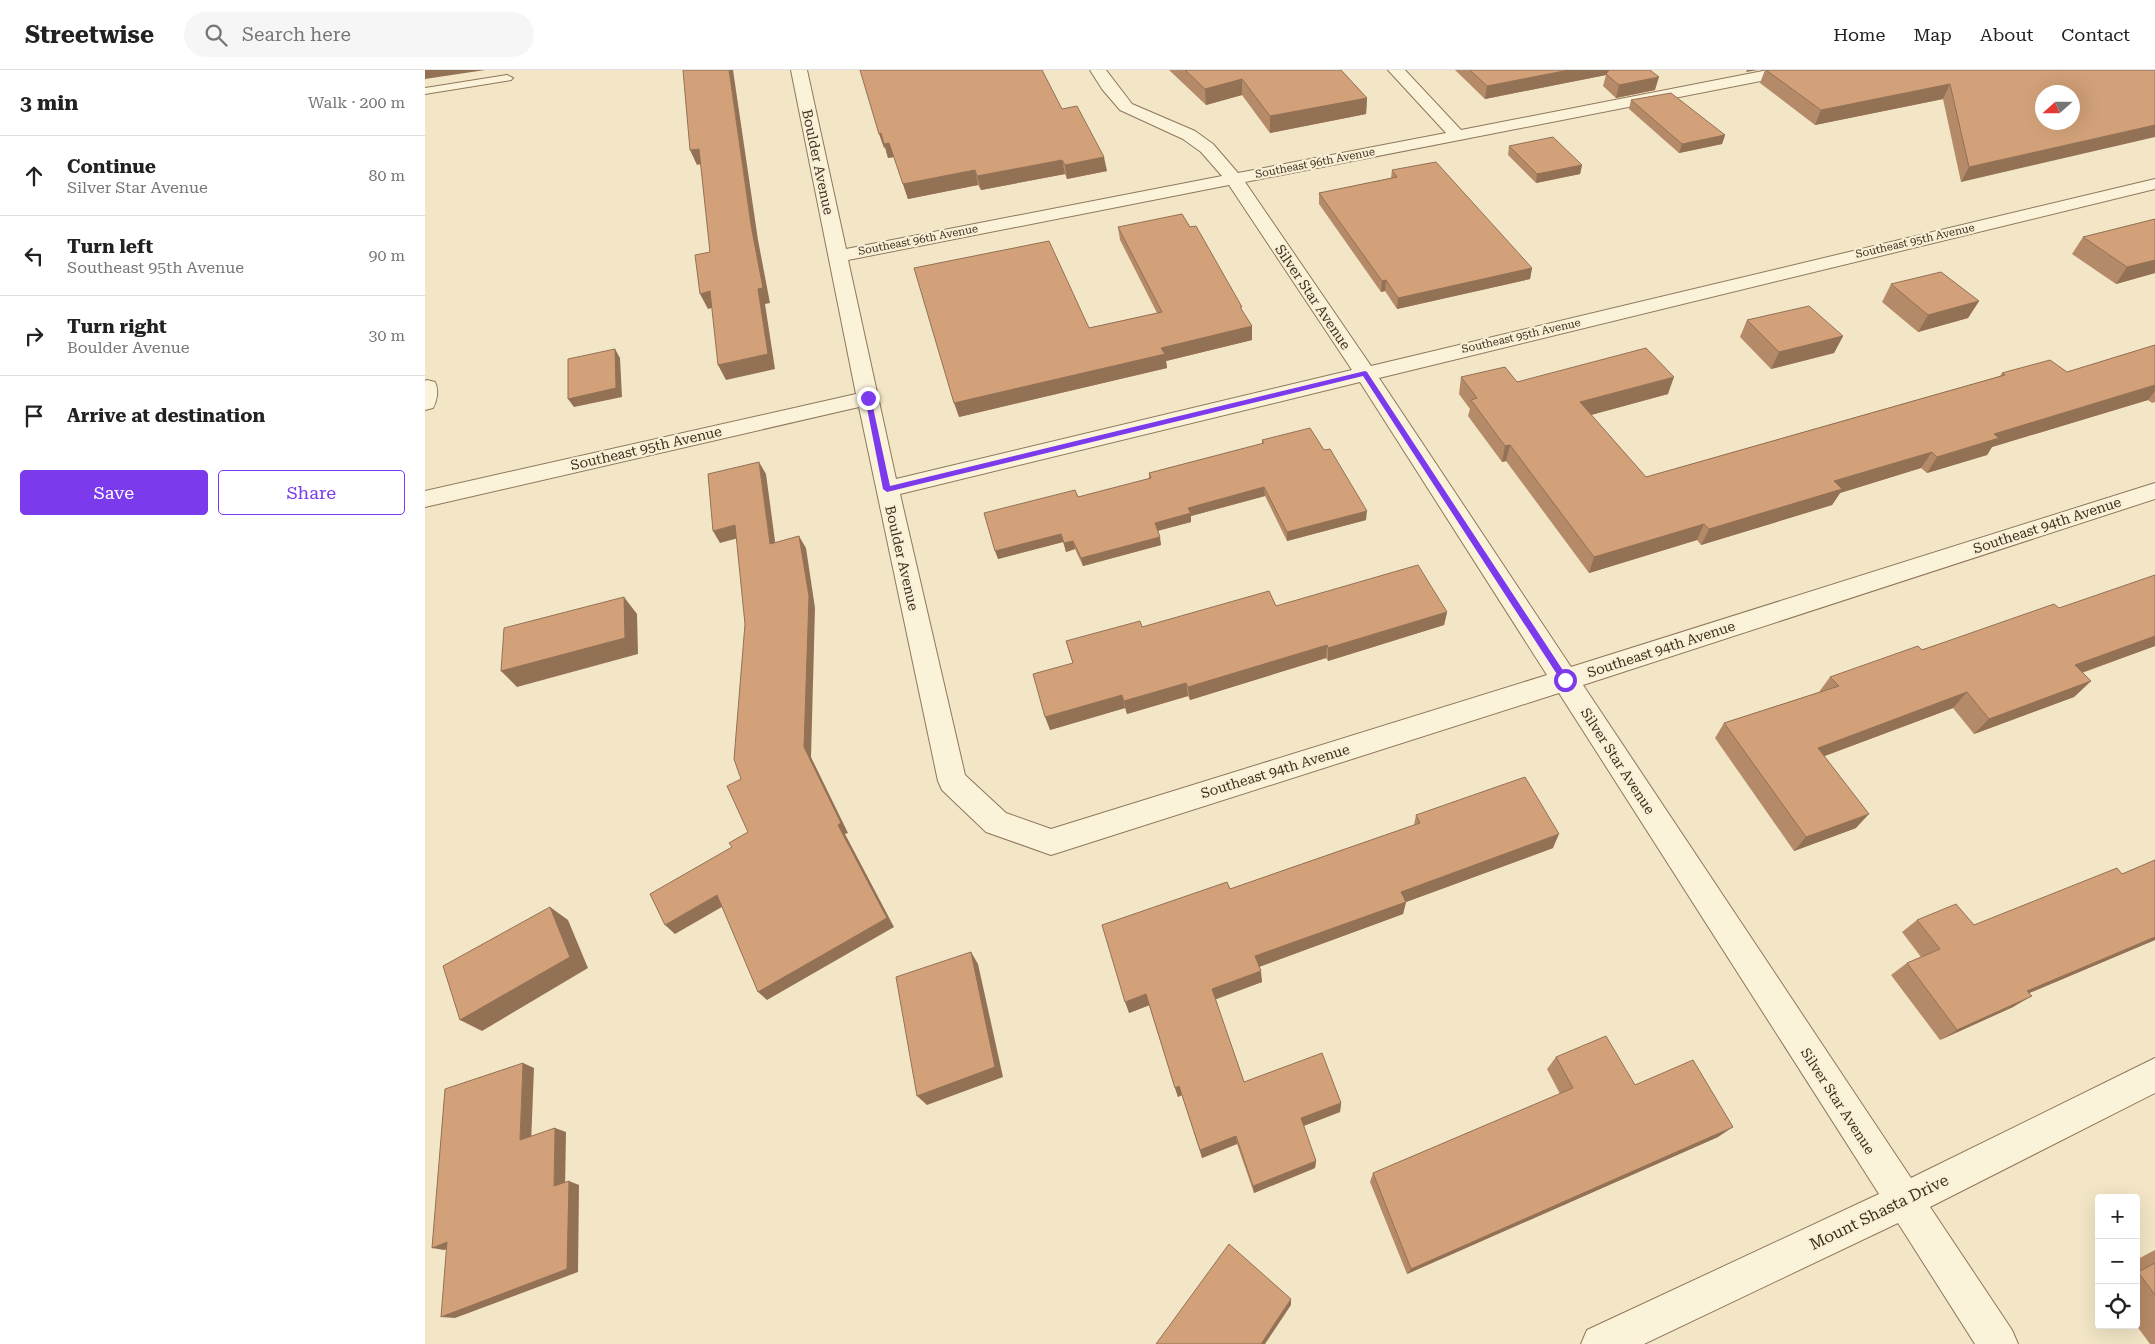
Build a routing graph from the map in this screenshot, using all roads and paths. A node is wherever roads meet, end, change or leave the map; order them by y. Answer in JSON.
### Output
{"nodes":[{"id":1,"x":799,"y":70,"type":"edge"},
{"id":2,"x":1098,"y":70,"type":"edge"},
{"id":3,"x":1396,"y":70,"type":"edge"},
{"id":4,"x":1792,"y":70,"type":"edge"},
{"id":5,"x":1696,"y":75,"type":"dead end"},
{"id":6,"x":507,"y":78,"type":"dead end"},
{"id":7,"x":1710,"y":86,"type":"junction"},
{"id":8,"x":425,"y":91,"type":"edge"},
{"id":9,"x":1457,"y":135,"type":"junction"},
{"id":10,"x":1234,"y":178,"type":"junction"},
{"id":11,"x":2155,"y":184,"type":"edge"},
{"id":12,"x":839,"y":256,"type":"junction"},
{"id":13,"x":1365,"y":373,"type":"junction"},
{"id":14,"x":868,"y":398,"type":"junction"},
{"id":15,"x":887,"y":489,"type":"junction"},
{"id":16,"x":2155,"y":491,"type":"edge"},
{"id":17,"x":425,"y":499,"type":"edge"},
{"id":18,"x":1565,"y":680,"type":"junction"},
{"id":19,"x":996,"y":823,"type":"joint"},
{"id":20,"x":2155,"y":1075,"type":"edge"},
{"id":21,"x":1904,"y":1201,"type":"junction"},
{"id":22,"x":1601,"y":1344,"type":"edge"},
{"id":23,"x":1998,"y":1344,"type":"edge"}],
"edges":[{"from":1,"to":12,"type":"street","name":"Boulder Avenue"},
{"from":2,"to":10,"type":"street","name":"Silver Star Avenue"},
{"from":3,"to":9,"type":"street"},
{"from":4,"to":7,"type":"street","name":"Southeast 96th Avenue"},
{"from":5,"to":7,"type":"street"},
{"from":6,"to":8,"type":"lane"},
{"from":7,"to":9,"type":"street","name":"Southeast 96th Avenue"},
{"from":9,"to":10,"type":"street","name":"Southeast 96th Avenue"},
{"from":10,"to":12,"type":"street","name":"Southeast 96th Avenue"},
{"from":10,"to":13,"type":"street","name":"Silver Star Avenue"},
{"from":11,"to":13,"type":"street","name":"Southeast 95th Avenue"},
{"from":12,"to":14,"type":"street","name":"Boulder Avenue"},
{"from":13,"to":15,"type":"street","name":"Southeast 95th Avenue"},
{"from":13,"to":18,"type":"street","name":"Silver Star Avenue"},
{"from":14,"to":15,"type":"street","name":"Boulder Avenue"},
{"from":14,"to":17,"type":"street","name":"Southeast 95th Avenue"},
{"from":15,"to":19,"type":"street","name":"Boulder Avenue"},
{"from":16,"to":18,"type":"street","name":"Southeast 94th Avenue"},
{"from":18,"to":19,"type":"street","name":"Southeast 94th Avenue"},
{"from":18,"to":21,"type":"street","name":"Silver Star Avenue"},
{"from":20,"to":21,"type":"street","name":"Mount Shasta Drive"},
{"from":21,"to":22,"type":"street","name":"Mount Shasta Drive"},
{"from":21,"to":23,"type":"street","name":"Silver Star Avenue"}]}
